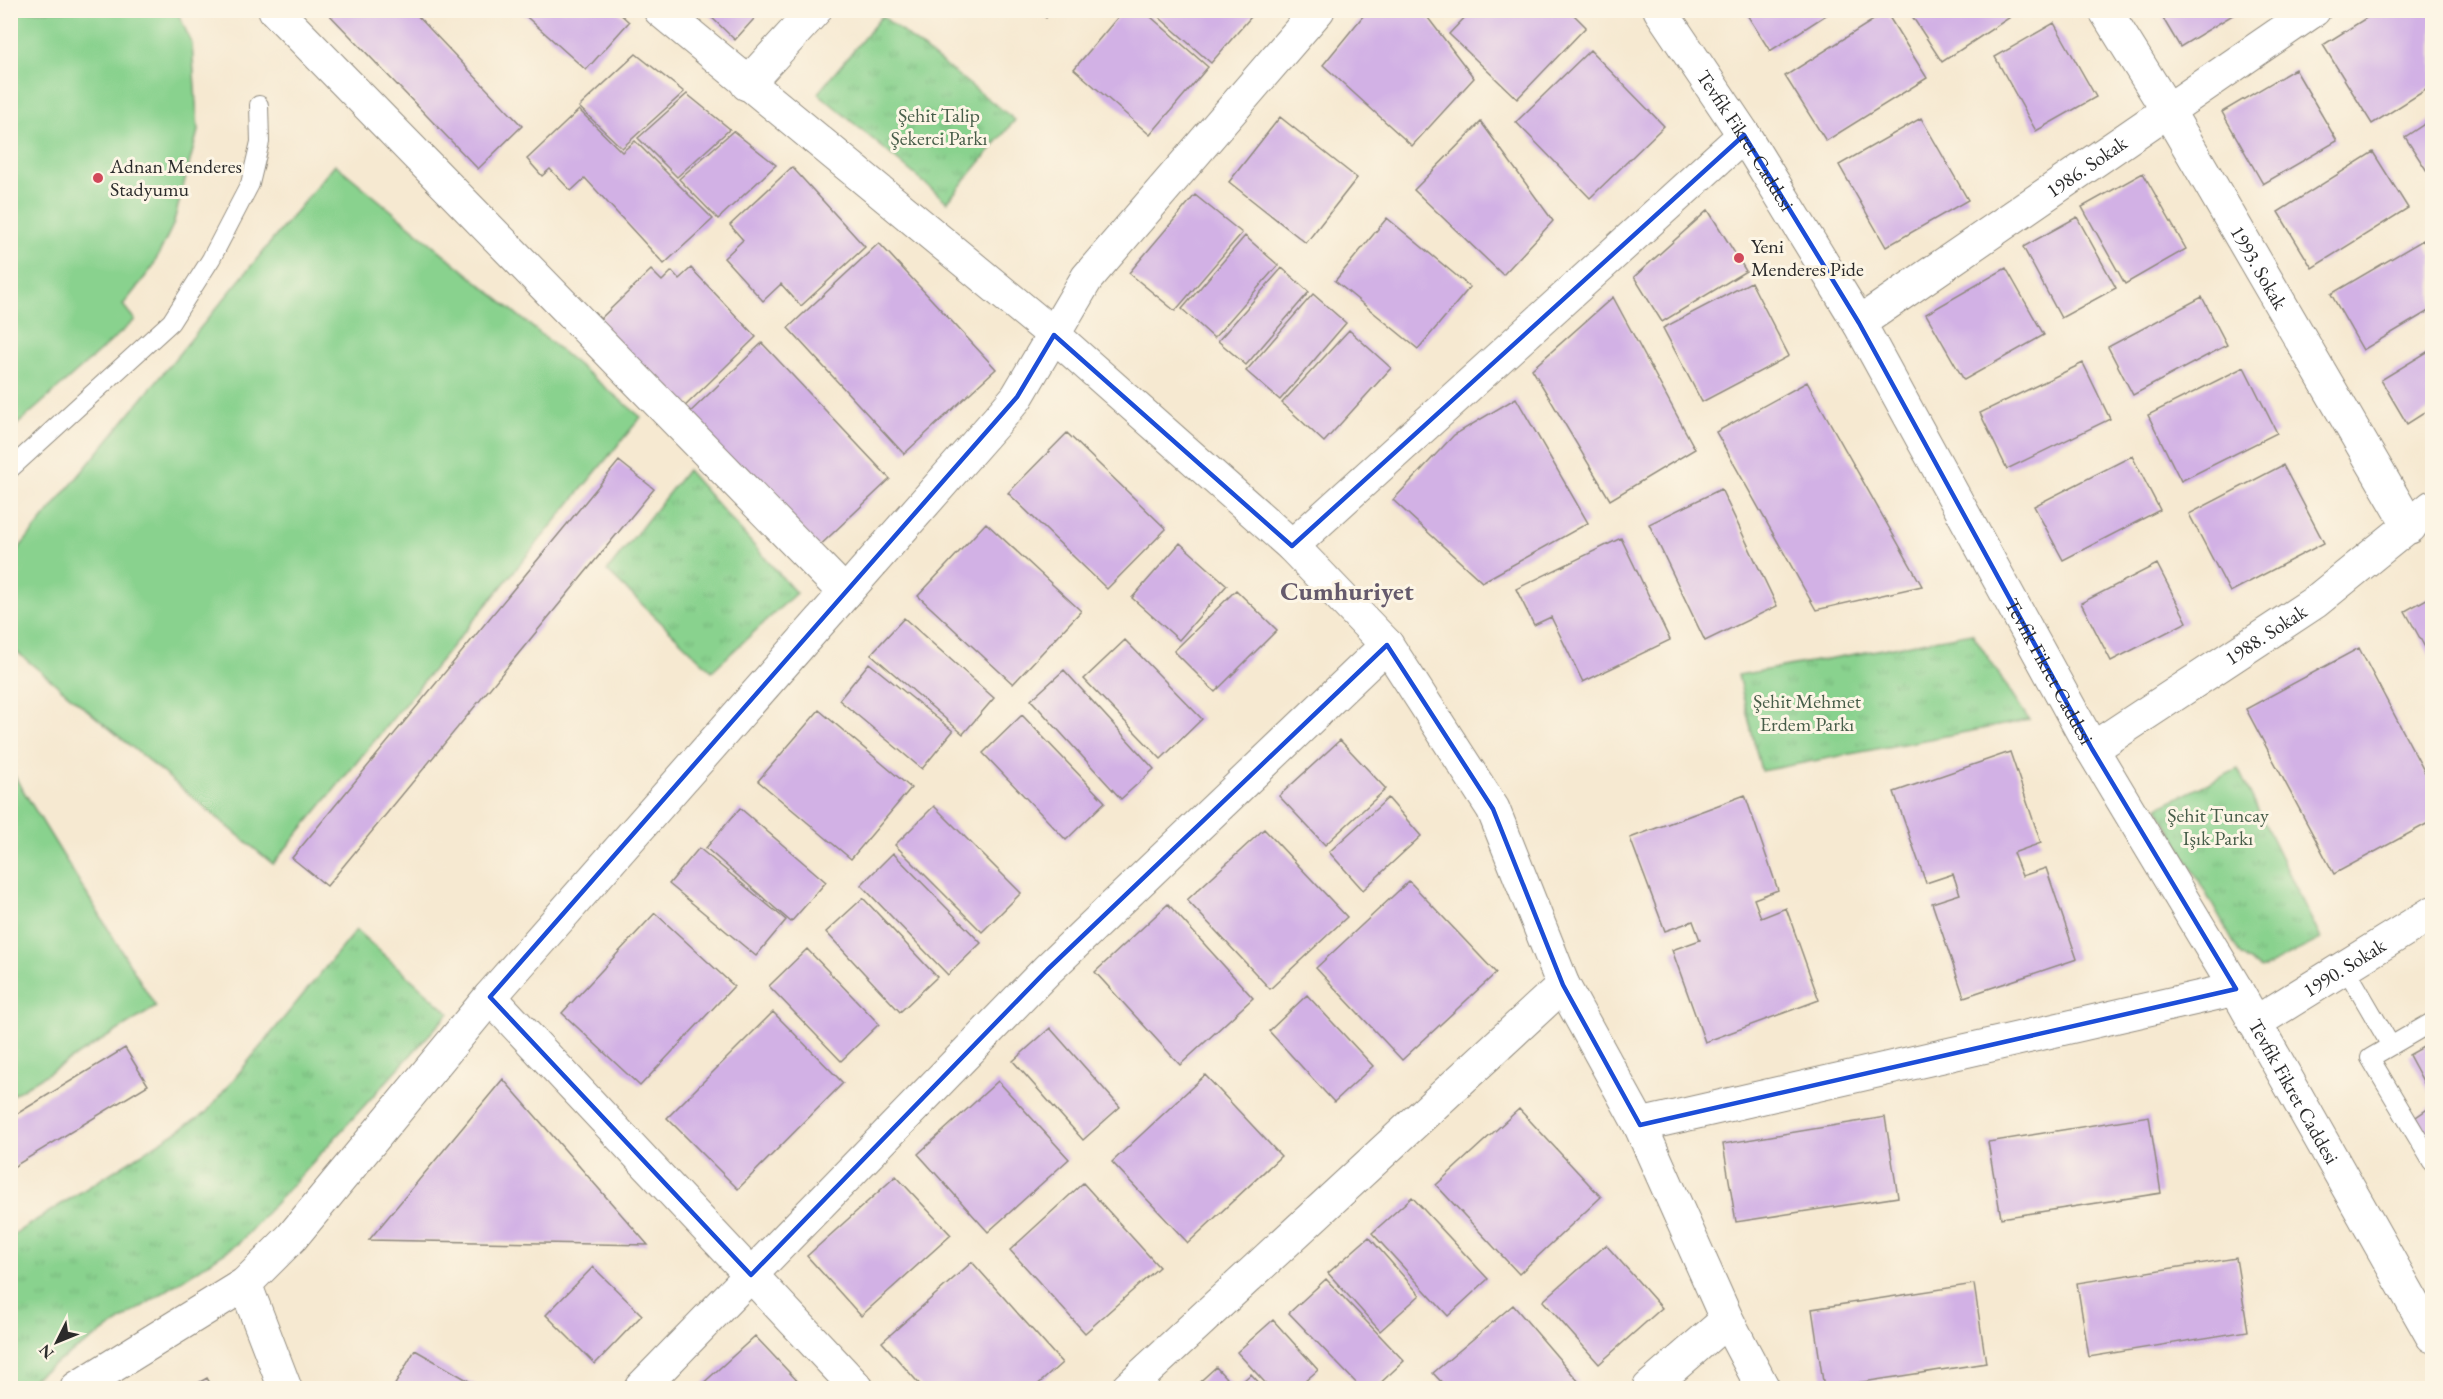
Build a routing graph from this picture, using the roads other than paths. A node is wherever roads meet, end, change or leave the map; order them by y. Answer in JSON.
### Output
{"nodes":[{"id":1,"x":275,"y":10,"type":"edge"},
{"id":2,"x":660,"y":10,"type":"edge"},
{"id":3,"x":815,"y":10,"type":"edge"},
{"id":4,"x":1318,"y":10,"type":"edge"},
{"id":5,"x":1660,"y":10,"type":"edge"},
{"id":6,"x":2105,"y":10,"type":"edge"},
{"id":7,"x":2314,"y":10,"type":"edge"},
{"id":8,"x":747,"y":84,"type":"junction"},
{"id":9,"x":260,"y":105,"type":"dead end"},
{"id":10,"x":2168,"y":111,"type":"junction"},
{"id":11,"x":1744,"y":135,"type":"junction"},
{"id":12,"x":1859,"y":323,"type":"junction"},
{"id":13,"x":1054,"y":335,"type":"junction"},
{"id":14,"x":10,"y":469,"type":"edge"},
{"id":15,"x":2421,"y":517,"type":"edge"},
{"id":16,"x":1292,"y":546,"type":"junction"},
{"id":17,"x":845,"y":593,"type":"junction"},
{"id":18,"x":1387,"y":645,"type":"junction"},
{"id":19,"x":2092,"y":749,"type":"junction"},
{"id":20,"x":2433,"y":913,"type":"edge"},
{"id":21,"x":2345,"y":967,"type":"junction"},
{"id":22,"x":1563,"y":985,"type":"junction"},
{"id":23,"x":2236,"y":989,"type":"junction"},
{"id":24,"x":490,"y":997,"type":"junction"},
{"id":25,"x":2433,"y":1022,"type":"edge"},
{"id":26,"x":2255,"y":1023,"type":"junction"},
{"id":27,"x":2391,"y":1046,"type":"junction"},
{"id":28,"x":1640,"y":1125,"type":"junction"},
{"id":29,"x":2433,"y":1162,"type":"edge"},
{"id":30,"x":751,"y":1275,"type":"junction"},
{"id":31,"x":245,"y":1284,"type":"junction"},
{"id":32,"x":1727,"y":1320,"type":"junction"},
{"id":33,"x":2433,"y":1336,"type":"edge"},
{"id":34,"x":77,"y":1389,"type":"edge"},
{"id":35,"x":285,"y":1389,"type":"edge"},
{"id":36,"x":641,"y":1389,"type":"edge"},
{"id":37,"x":857,"y":1389,"type":"edge"},
{"id":38,"x":1128,"y":1389,"type":"edge"},
{"id":39,"x":1648,"y":1389,"type":"edge"},
{"id":40,"x":1763,"y":1389,"type":"edge"}],
"edges":[{"from":1,"to":17,"type":"street"},
{"from":2,"to":8,"type":"street"},
{"from":3,"to":8,"type":"street"},
{"from":4,"to":13,"type":"street"},
{"from":5,"to":11,"type":"street","name":"Tevfik Fikret Caddesi"},
{"from":6,"to":10,"type":"street","name":"1993. Sokak"},
{"from":7,"to":10,"type":"street","name":"1986. Sokak"},
{"from":8,"to":13,"type":"street"},
{"from":9,"to":14,"type":"lane"},
{"from":10,"to":12,"type":"street","name":"1986. Sokak"},
{"from":10,"to":15,"type":"street","name":"1993. Sokak"},
{"from":11,"to":12,"type":"street","name":"Tevfik Fikret Caddesi"},
{"from":11,"to":16,"type":"street"},
{"from":12,"to":19,"type":"street","name":"Tevfik Fikret Caddesi"},
{"from":13,"to":16,"type":"street"},
{"from":13,"to":17,"type":"street"},
{"from":15,"to":19,"type":"street","name":"1988. Sokak"},
{"from":16,"to":18,"type":"street"},
{"from":17,"to":24,"type":"street"},
{"from":18,"to":22,"type":"street"},
{"from":18,"to":30,"type":"street"},
{"from":19,"to":23,"type":"street","name":"Tevfik Fikret Caddesi"},
{"from":20,"to":21,"type":"street","name":"1990. Sokak"},
{"from":21,"to":26,"type":"street","name":"1990. Sokak"},
{"from":21,"to":27,"type":"lane"},
{"from":22,"to":28,"type":"street"},
{"from":22,"to":38,"type":"street"},
{"from":23,"to":26,"type":"street","name":"Tevfik Fikret Caddesi"},
{"from":23,"to":28,"type":"street"},
{"from":24,"to":30,"type":"street"},
{"from":24,"to":31,"type":"street"},
{"from":25,"to":27,"type":"lane"},
{"from":26,"to":33,"type":"street","name":"Tevfik Fikret Caddesi"},
{"from":27,"to":29,"type":"lane"},
{"from":28,"to":32,"type":"street"},
{"from":30,"to":36,"type":"street"},
{"from":30,"to":37,"type":"street"},
{"from":31,"to":34,"type":"street"},
{"from":31,"to":35,"type":"street"},
{"from":32,"to":39,"type":"street"},
{"from":32,"to":40,"type":"street"}]}
